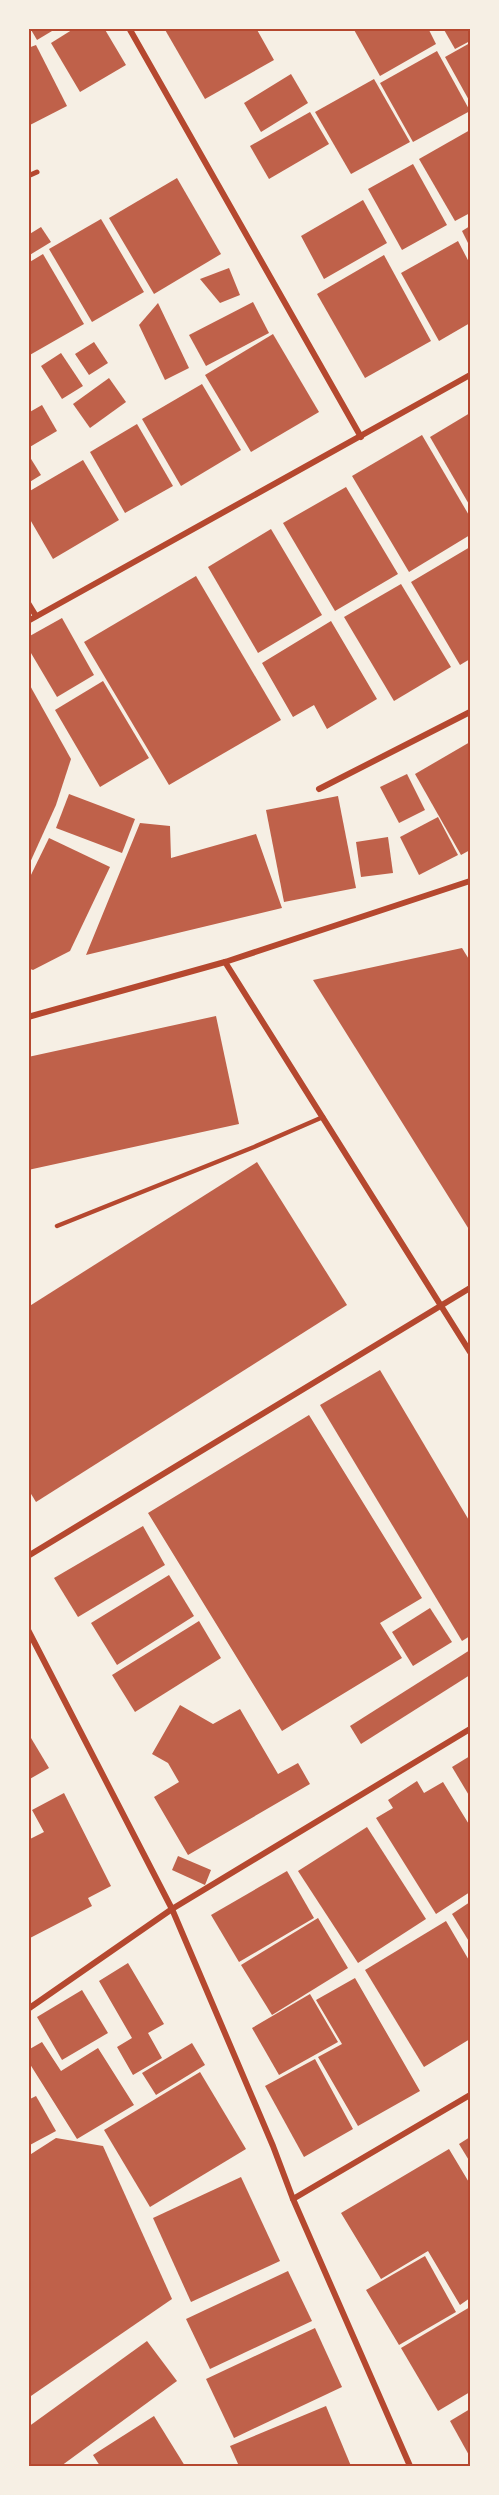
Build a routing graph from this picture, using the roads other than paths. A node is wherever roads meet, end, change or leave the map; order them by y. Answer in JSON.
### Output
{"nodes":[{"id":1,"x":129,"y":28,"type":"edge"},
{"id":2,"x":37,"y":172,"type":"dead end"},
{"id":3,"x":28,"y":176,"type":"edge"},
{"id":4,"x":471,"y":375,"type":"edge"},
{"id":5,"x":361,"y":436,"type":"junction"},
{"id":6,"x":28,"y":603,"type":"edge"},
{"id":7,"x":36,"y":616,"type":"junction"},
{"id":8,"x":28,"y":621,"type":"edge"},
{"id":9,"x":471,"y":712,"type":"edge"},
{"id":10,"x":319,"y":789,"type":"dead end"},
{"id":11,"x":471,"y":881,"type":"edge"},
{"id":12,"x":225,"y":962,"type":"junction"},
{"id":13,"x":28,"y":1017,"type":"edge"},
{"id":14,"x":323,"y":1117,"type":"junction"},
{"id":15,"x":57,"y":1226,"type":"dead end"},
{"id":16,"x":471,"y":1288,"type":"edge"},
{"id":17,"x":442,"y":1305,"type":"junction"},
{"id":18,"x":471,"y":1352,"type":"edge"},
{"id":19,"x":28,"y":1557,"type":"edge"},
{"id":20,"x":28,"y":1630,"type":"edge"},
{"id":21,"x":471,"y":1729,"type":"edge"},
{"id":22,"x":172,"y":1909,"type":"junction"},
{"id":23,"x":28,"y":2009,"type":"edge"},
{"id":24,"x":471,"y":2095,"type":"edge"},
{"id":25,"x":293,"y":2199,"type":"junction"},
{"id":26,"x":410,"y":2466,"type":"edge"}],
"edges":[{"from":1,"to":5,"type":"street"},
{"from":2,"to":3,"type":"street"},
{"from":4,"to":5,"type":"street"},
{"from":5,"to":7,"type":"street"},
{"from":6,"to":7,"type":"street"},
{"from":7,"to":8,"type":"street"},
{"from":9,"to":10,"type":"street"},
{"from":11,"to":12,"type":"street"},
{"from":12,"to":13,"type":"street"},
{"from":12,"to":14,"type":"street"},
{"from":14,"to":15,"type":"lane"},
{"from":14,"to":17,"type":"street"},
{"from":16,"to":17,"type":"street"},
{"from":17,"to":18,"type":"street"},
{"from":17,"to":19,"type":"street"},
{"from":20,"to":22,"type":"street"},
{"from":21,"to":22,"type":"street"},
{"from":22,"to":23,"type":"street"},
{"from":22,"to":25,"type":"street"},
{"from":24,"to":25,"type":"street"},
{"from":25,"to":26,"type":"street"}]}
